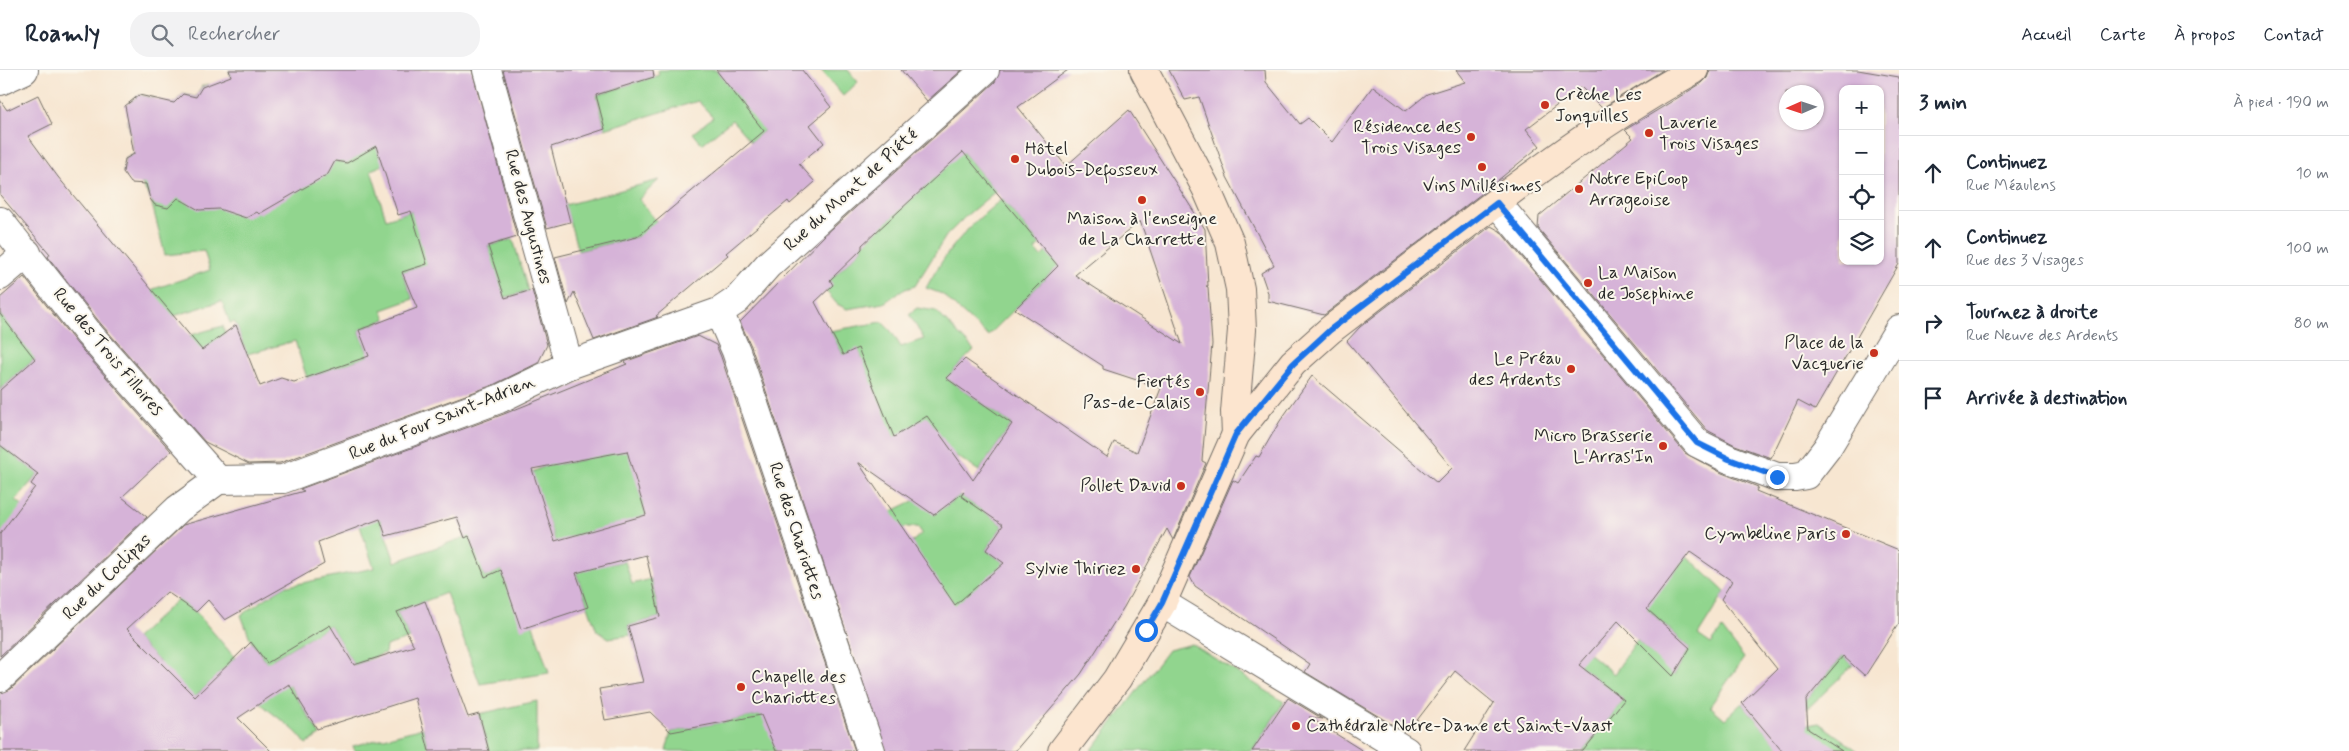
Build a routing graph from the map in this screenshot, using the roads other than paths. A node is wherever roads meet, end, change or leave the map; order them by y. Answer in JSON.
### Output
{"nodes":[{"id":1,"x":24,"y":70,"type":"edge"},
{"id":2,"x":487,"y":70,"type":"edge"},
{"id":3,"x":986,"y":70,"type":"edge"},
{"id":4,"x":1144,"y":70,"type":"edge"},
{"id":5,"x":1694,"y":70,"type":"edge"},
{"id":6,"x":0,"y":81,"type":"edge"},
{"id":7,"x":1497,"y":203,"type":"junction"},
{"id":8,"x":0,"y":222,"type":"edge"},
{"id":9,"x":27,"y":253,"type":"junction"},
{"id":10,"x":0,"y":276,"type":"edge"},
{"id":11,"x":719,"y":312,"type":"junction"},
{"id":12,"x":1899,"y":329,"type":"edge"},
{"id":13,"x":568,"y":365,"type":"junction"},
{"id":14,"x":1236,"y":434,"type":"junction"},
{"id":15,"x":218,"y":480,"type":"junction"},
{"id":16,"x":1162,"y":603,"type":"junction"},
{"id":17,"x":0,"y":678,"type":"edge"},
{"id":18,"x":871,"y":751,"type":"edge"},
{"id":19,"x":1062,"y":751,"type":"edge"},
{"id":20,"x":1406,"y":751,"type":"edge"}],
"edges":[{"from":1,"to":6,"type":"street"},
{"from":2,"to":13,"type":"street","name":"Rue des Augustines"},
{"from":3,"to":11,"type":"street","name":"Rue du Mont de Piété"},
{"from":4,"to":14,"type":"street"},
{"from":5,"to":7,"type":"street"},
{"from":7,"to":12,"type":"street"},
{"from":7,"to":14,"type":"street"},
{"from":8,"to":9,"type":"street","name":"Rue des Trois Filloires"},
{"from":9,"to":10,"type":"street"},
{"from":9,"to":15,"type":"street","name":"Rue des Trois Filloires"},
{"from":11,"to":13,"type":"street","name":"Rue du Four Saint-Adrien"},
{"from":11,"to":18,"type":"street","name":"Rue des Chariottes"},
{"from":13,"to":15,"type":"street","name":"Rue du Four Saint-Adrien"},
{"from":14,"to":16,"type":"street"},
{"from":15,"to":17,"type":"street","name":"Rue du Coclipas"},
{"from":16,"to":19,"type":"street"},
{"from":16,"to":20,"type":"street"}]}
